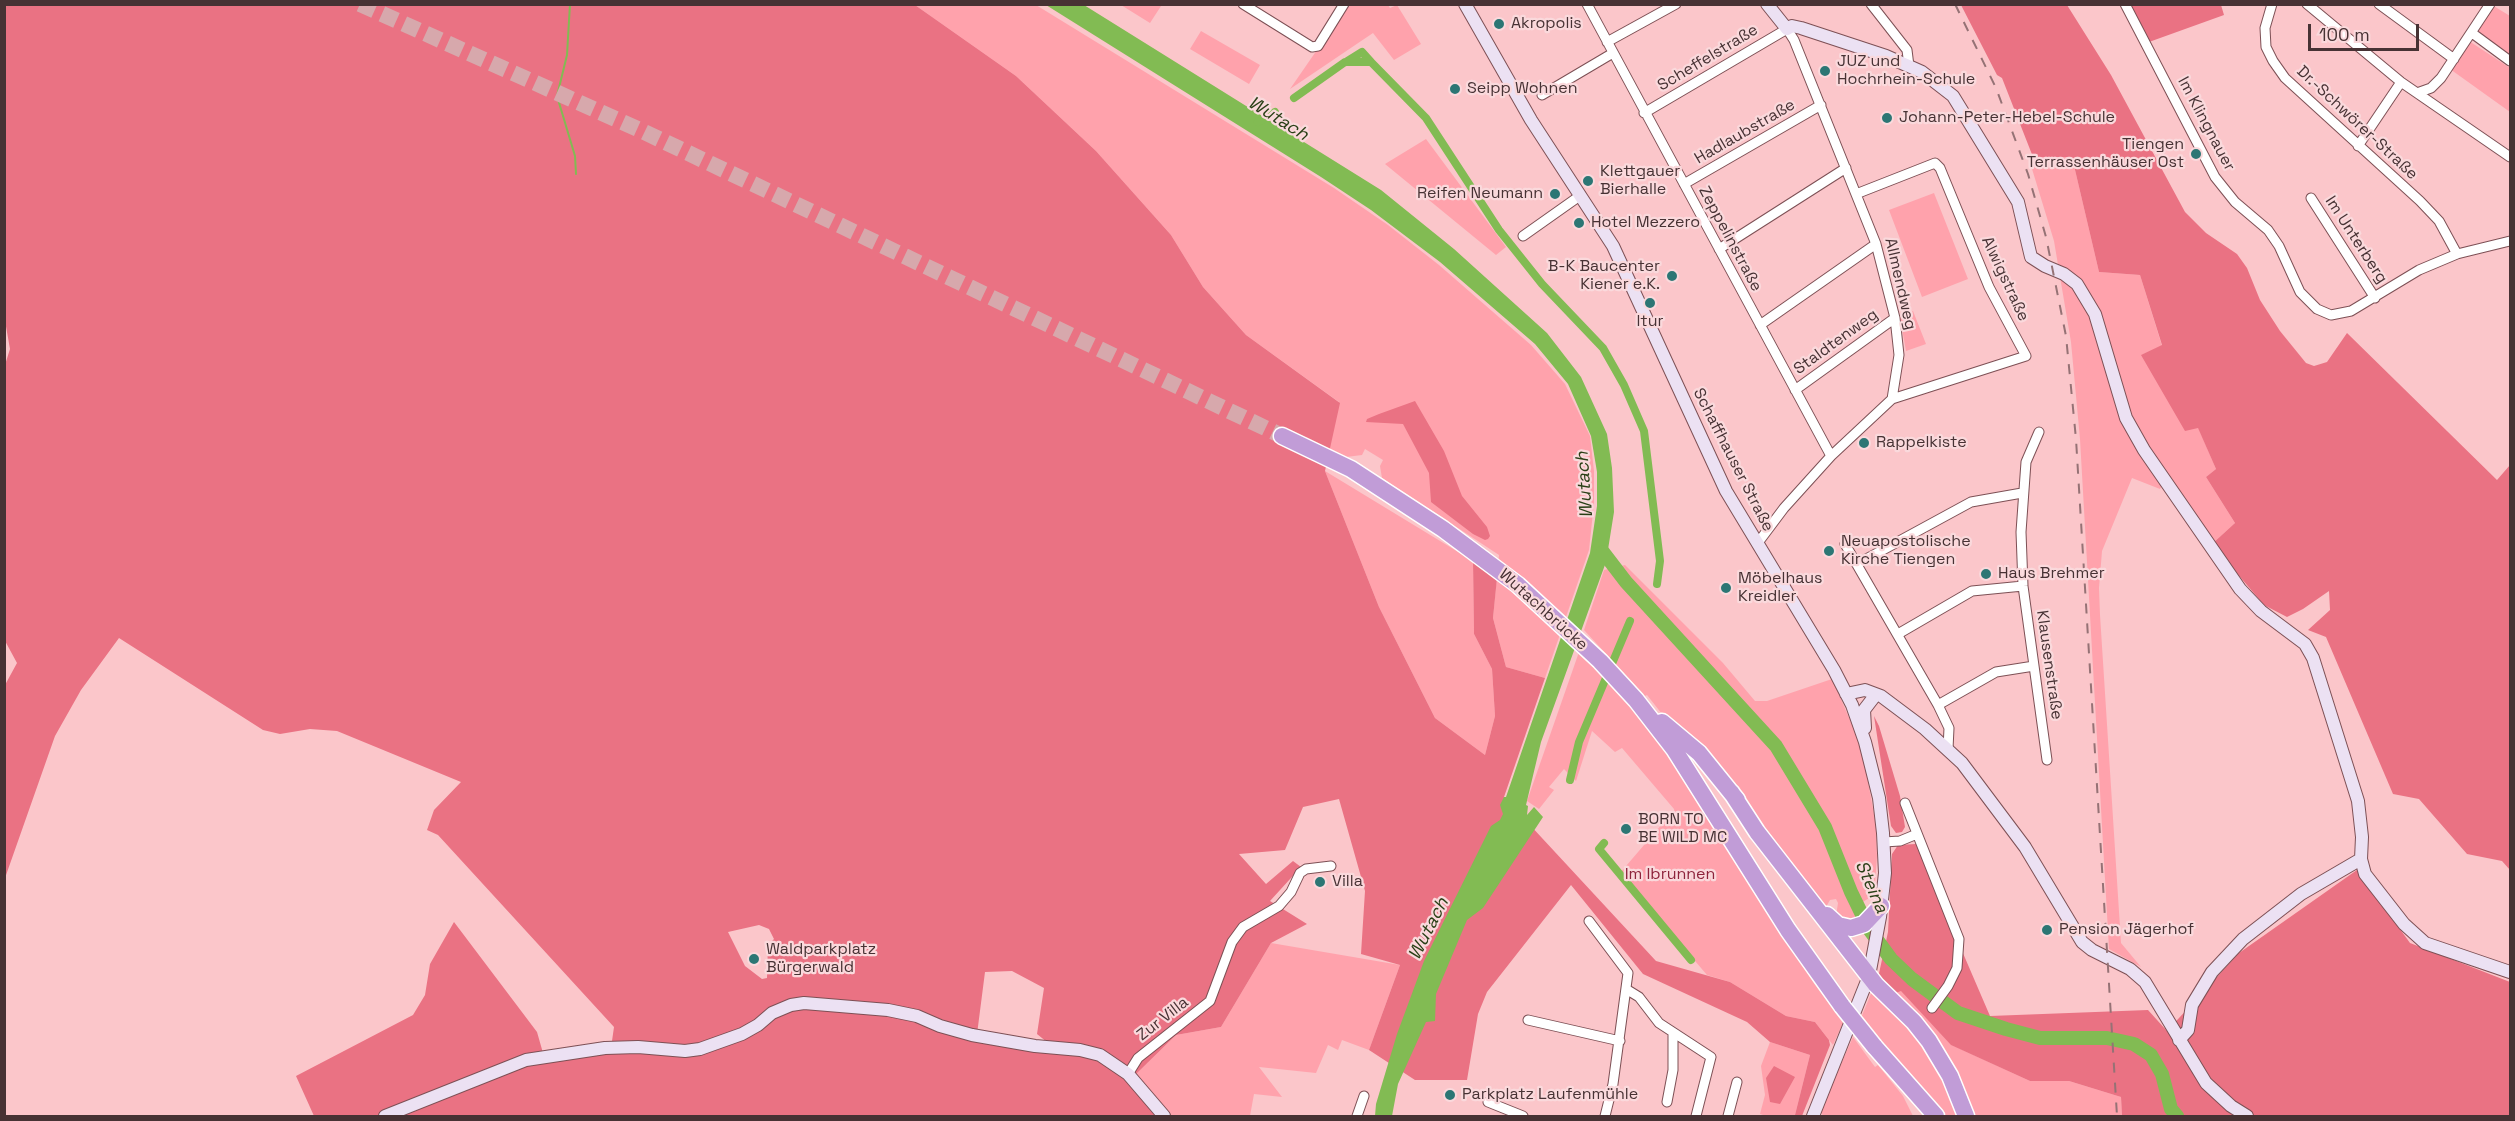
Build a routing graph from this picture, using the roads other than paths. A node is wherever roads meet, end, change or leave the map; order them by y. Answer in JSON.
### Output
{"nodes":[{"id":1,"x":1243,"y":4,"type":"edge"},
{"id":2,"x":1344,"y":4,"type":"edge"},
{"id":3,"x":1465,"y":4,"type":"edge"},
{"id":4,"x":1587,"y":4,"type":"edge"},
{"id":5,"x":1676,"y":4,"type":"edge"},
{"id":6,"x":1767,"y":4,"type":"edge"},
{"id":7,"x":1871,"y":4,"type":"edge"},
{"id":8,"x":2125,"y":4,"type":"edge"},
{"id":9,"x":2272,"y":4,"type":"edge"},
{"id":10,"x":2307,"y":4,"type":"edge"},
{"id":11,"x":2379,"y":4,"type":"edge"},
{"id":12,"x":2490,"y":4,"type":"edge"},
{"id":13,"x":1787,"y":29,"type":"junction"},
{"id":14,"x":2472,"y":33,"type":"junction"},
{"id":15,"x":1607,"y":42,"type":"junction"},
{"id":16,"x":1613,"y":53,"type":"junction"},
{"id":17,"x":2454,"y":59,"type":"junction"},
{"id":18,"x":2511,"y":61,"type":"edge"},
{"id":19,"x":1909,"y":66,"type":"junction"},
{"id":20,"x":2401,"y":82,"type":"junction"},
{"id":21,"x":2417,"y":93,"type":"junction"},
{"id":22,"x":1542,"y":95,"type":"dead end"},
{"id":23,"x":1821,"y":105,"type":"junction"},
{"id":24,"x":1644,"y":113,"type":"junction"},
{"id":25,"x":2358,"y":146,"type":"junction"},
{"id":26,"x":2511,"y":157,"type":"edge"},
{"id":27,"x":1845,"y":168,"type":"junction"},
{"id":28,"x":1684,"y":184,"type":"junction"},
{"id":29,"x":1856,"y":194,"type":"junction"},
{"id":30,"x":1581,"y":195,"type":"junction"},
{"id":31,"x":2311,"y":198,"type":"dead end"},
{"id":32,"x":1523,"y":236,"type":"dead end"},
{"id":33,"x":2511,"y":241,"type":"edge"},
{"id":34,"x":1876,"y":244,"type":"junction"},
{"id":35,"x":1719,"y":249,"type":"junction"},
{"id":36,"x":2457,"y":254,"type":"junction"},
{"id":37,"x":2375,"y":298,"type":"junction"},
{"id":38,"x":1895,"y":318,"type":"junction"},
{"id":39,"x":1760,"y":325,"type":"junction"},
{"id":40,"x":1795,"y":390,"type":"junction"},
{"id":41,"x":1892,"y":399,"type":"junction"},
{"id":42,"x":2039,"y":432,"type":"dead end"},
{"id":43,"x":1282,"y":436,"type":"tunnel mouth"},
{"id":44,"x":1831,"y":456,"type":"junction"},
{"id":45,"x":2022,"y":493,"type":"junction"},
{"id":46,"x":1756,"y":544,"type":"junction"},
{"id":47,"x":1845,"y":544,"type":"dead end"},
{"id":48,"x":1857,"y":564,"type":"junction"},
{"id":49,"x":2024,"y":586,"type":"junction"},
{"id":50,"x":1898,"y":634,"type":"junction"},
{"id":51,"x":2034,"y":666,"type":"junction"},
{"id":52,"x":1846,"y":693,"type":"junction"},
{"id":53,"x":1878,"y":697,"type":"junction"},
{"id":54,"x":1636,"y":700,"type":"junction"},
{"id":55,"x":1852,"y":705,"type":"junction"},
{"id":56,"x":1938,"y":705,"type":"junction"},
{"id":57,"x":1865,"y":742,"type":"junction"},
{"id":58,"x":1948,"y":749,"type":"junction"},
{"id":59,"x":2047,"y":760,"type":"dead end"},
{"id":60,"x":1731,"y":792,"type":"junction"},
{"id":61,"x":1905,"y":803,"type":"dead end"},
{"id":62,"x":1917,"y":834,"type":"junction"},
{"id":63,"x":1884,"y":843,"type":"junction"},
{"id":64,"x":2361,"y":859,"type":"junction"},
{"id":65,"x":1331,"y":866,"type":"dead end"},
{"id":66,"x":1879,"y":912,"type":"junction"},
{"id":67,"x":1589,"y":921,"type":"dead end"},
{"id":68,"x":2511,"y":972,"type":"edge"},
{"id":69,"x":1869,"y":976,"type":"junction"},
{"id":70,"x":1626,"y":989,"type":"junction"},
{"id":71,"x":1932,"y":1008,"type":"dead end"},
{"id":72,"x":1528,"y":1020,"type":"dead end"},
{"id":73,"x":1673,"y":1034,"type":"junction"},
{"id":74,"x":2179,"y":1040,"type":"junction"},
{"id":75,"x":1620,"y":1041,"type":"junction"},
{"id":76,"x":1128,"y":1074,"type":"junction"},
{"id":77,"x":1737,"y":1082,"type":"dead end"},
{"id":78,"x":1904,"y":1082,"type":"junction"},
{"id":79,"x":1364,"y":1096,"type":"dead end"},
{"id":80,"x":1488,"y":1102,"type":"dead end"},
{"id":81,"x":1667,"y":1102,"type":"dead end"},
{"id":82,"x":385,"y":1116,"type":"edge"},
{"id":83,"x":1164,"y":1116,"type":"edge"},
{"id":84,"x":1357,"y":1116,"type":"edge"},
{"id":85,"x":1523,"y":1116,"type":"edge"},
{"id":86,"x":1605,"y":1116,"type":"edge"},
{"id":87,"x":1696,"y":1116,"type":"edge"},
{"id":88,"x":1728,"y":1116,"type":"edge"},
{"id":89,"x":1813,"y":1116,"type":"edge"},
{"id":90,"x":1918,"y":1116,"type":"edge"},
{"id":91,"x":1936,"y":1116,"type":"edge"},
{"id":92,"x":1966,"y":1116,"type":"edge"},
{"id":93,"x":2247,"y":1116,"type":"edge"}],
"edges":[{"from":1,"to":2,"type":"street"},
{"from":3,"to":30,"type":"main road","name":"Schaffhauser Straße"},
{"from":4,"to":15,"type":"street","name":"Zeppelinstraße"},
{"from":5,"to":15,"type":"street"},
{"from":6,"to":13,"type":"main road"},
{"from":7,"to":19,"type":"street"},
{"from":8,"to":37,"type":"street","name":"Im Klingnauer"},
{"from":9,"to":25,"type":"street","name":"Dr.-Schwörer-Straße"},
{"from":10,"to":20,"type":"street"},
{"from":11,"to":17,"type":"street"},
{"from":12,"to":14,"type":"street"},
{"from":13,"to":19,"type":"main road"},
{"from":13,"to":23,"type":"street","name":"Allmendweg"},
{"from":13,"to":24,"type":"street","name":"Scheffelstraße"},
{"from":14,"to":17,"type":"street"},
{"from":14,"to":18,"type":"street"},
{"from":15,"to":16,"type":"street","name":"Zeppelinstraße"},
{"from":16,"to":22,"type":"street"},
{"from":16,"to":24,"type":"street","name":"Zeppelinstraße"},
{"from":17,"to":21,"type":"street"},
{"from":19,"to":64,"type":"main road"},
{"from":20,"to":21,"type":"street"},
{"from":20,"to":25,"type":"street"},
{"from":21,"to":26,"type":"street"},
{"from":23,"to":27,"type":"street","name":"Allmendweg"},
{"from":23,"to":28,"type":"street","name":"Hadlaubstraße"},
{"from":24,"to":28,"type":"street","name":"Zeppelinstraße"},
{"from":25,"to":36,"type":"street","name":"Dr.-Schwörer-Straße"},
{"from":27,"to":29,"type":"street","name":"Allmendweg"},
{"from":27,"to":35,"type":"street"},
{"from":28,"to":35,"type":"street","name":"Zeppelinstraße"},
{"from":29,"to":34,"type":"street","name":"Allmendweg"},
{"from":29,"to":41,"type":"street","name":"Alwigstraße"},
{"from":30,"to":32,"type":"street"},
{"from":30,"to":46,"type":"main road","name":"Schaffhauser Straße"},
{"from":31,"to":37,"type":"street","name":"Im Unterberg"},
{"from":33,"to":36,"type":"street","name":"Im Klingnauer"},
{"from":34,"to":38,"type":"street","name":"Allmendweg"},
{"from":34,"to":39,"type":"street"},
{"from":35,"to":39,"type":"street","name":"Zeppelinstraße"},
{"from":36,"to":37,"type":"street","name":"Im Klingnauer"},
{"from":38,"to":40,"type":"street","name":"Staldtenweg"},
{"from":38,"to":41,"type":"street","name":"Allmendweg"},
{"from":39,"to":40,"type":"street","name":"Zeppelinstraße"},
{"from":40,"to":44,"type":"street","name":"Zeppelinstraße"},
{"from":41,"to":44,"type":"street"},
{"from":42,"to":45,"type":"street","name":"Klausenstraße"},
{"from":43,"to":54,"type":"highway","name":"Wutachbrücke"},
{"from":44,"to":46,"type":"street"},
{"from":45,"to":48,"type":"street"},
{"from":45,"to":49,"type":"street","name":"Klausenstraße"},
{"from":46,"to":52,"type":"main road","name":"Schaffhauser Straße"},
{"from":47,"to":48,"type":"street"},
{"from":48,"to":50,"type":"street"},
{"from":49,"to":50,"type":"street"},
{"from":49,"to":51,"type":"street","name":"Klausenstraße"},
{"from":50,"to":56,"type":"street"},
{"from":51,"to":56,"type":"street"},
{"from":51,"to":59,"type":"street","name":"Klausenstraße"},
{"from":52,"to":53,"type":"main road"},
{"from":52,"to":55,"type":"main road","name":"Schaffhauser Straße"},
{"from":53,"to":55,"type":"main road"},
{"from":53,"to":57,"type":"main road"},
{"from":53,"to":58,"type":"main road"},
{"from":54,"to":60,"type":"highway"},
{"from":54,"to":78,"type":"highway","bridge":true},
{"from":55,"to":57,"type":"main road","name":"Schaffhauser Straße"},
{"from":56,"to":58,"type":"street"},
{"from":57,"to":63,"type":"main road","name":"Schaffhauser Straße"},
{"from":58,"to":74,"type":"main road"},
{"from":60,"to":66,"type":"highway"},
{"from":60,"to":69,"type":"highway"},
{"from":61,"to":62,"type":"street"},
{"from":62,"to":63,"type":"street"},
{"from":62,"to":71,"type":"street"},
{"from":63,"to":66,"type":"main road","name":"Schaffhauser Straße"},
{"from":64,"to":68,"type":"main road"},
{"from":64,"to":74,"type":"main road"},
{"from":65,"to":76,"type":"street","name":"Zur Villa"},
{"from":66,"to":69,"type":"main road","name":"Schaffhauser Straße"},
{"from":67,"to":70,"type":"street"},
{"from":69,"to":89,"type":"main road","name":"Schaffhauser Straße"},
{"from":69,"to":92,"type":"highway"},
{"from":70,"to":73,"type":"street"},
{"from":70,"to":75,"type":"street"},
{"from":72,"to":75,"type":"street"},
{"from":73,"to":81,"type":"street"},
{"from":73,"to":87,"type":"street"},
{"from":74,"to":93,"type":"main road"},
{"from":75,"to":86,"type":"street"},
{"from":76,"to":82,"type":"main road"},
{"from":76,"to":83,"type":"main road"},
{"from":77,"to":88,"type":"street"},
{"from":78,"to":90,"type":"highway"},
{"from":78,"to":91,"type":"highway"},
{"from":79,"to":84,"type":"street"},
{"from":80,"to":85,"type":"street"}]}
